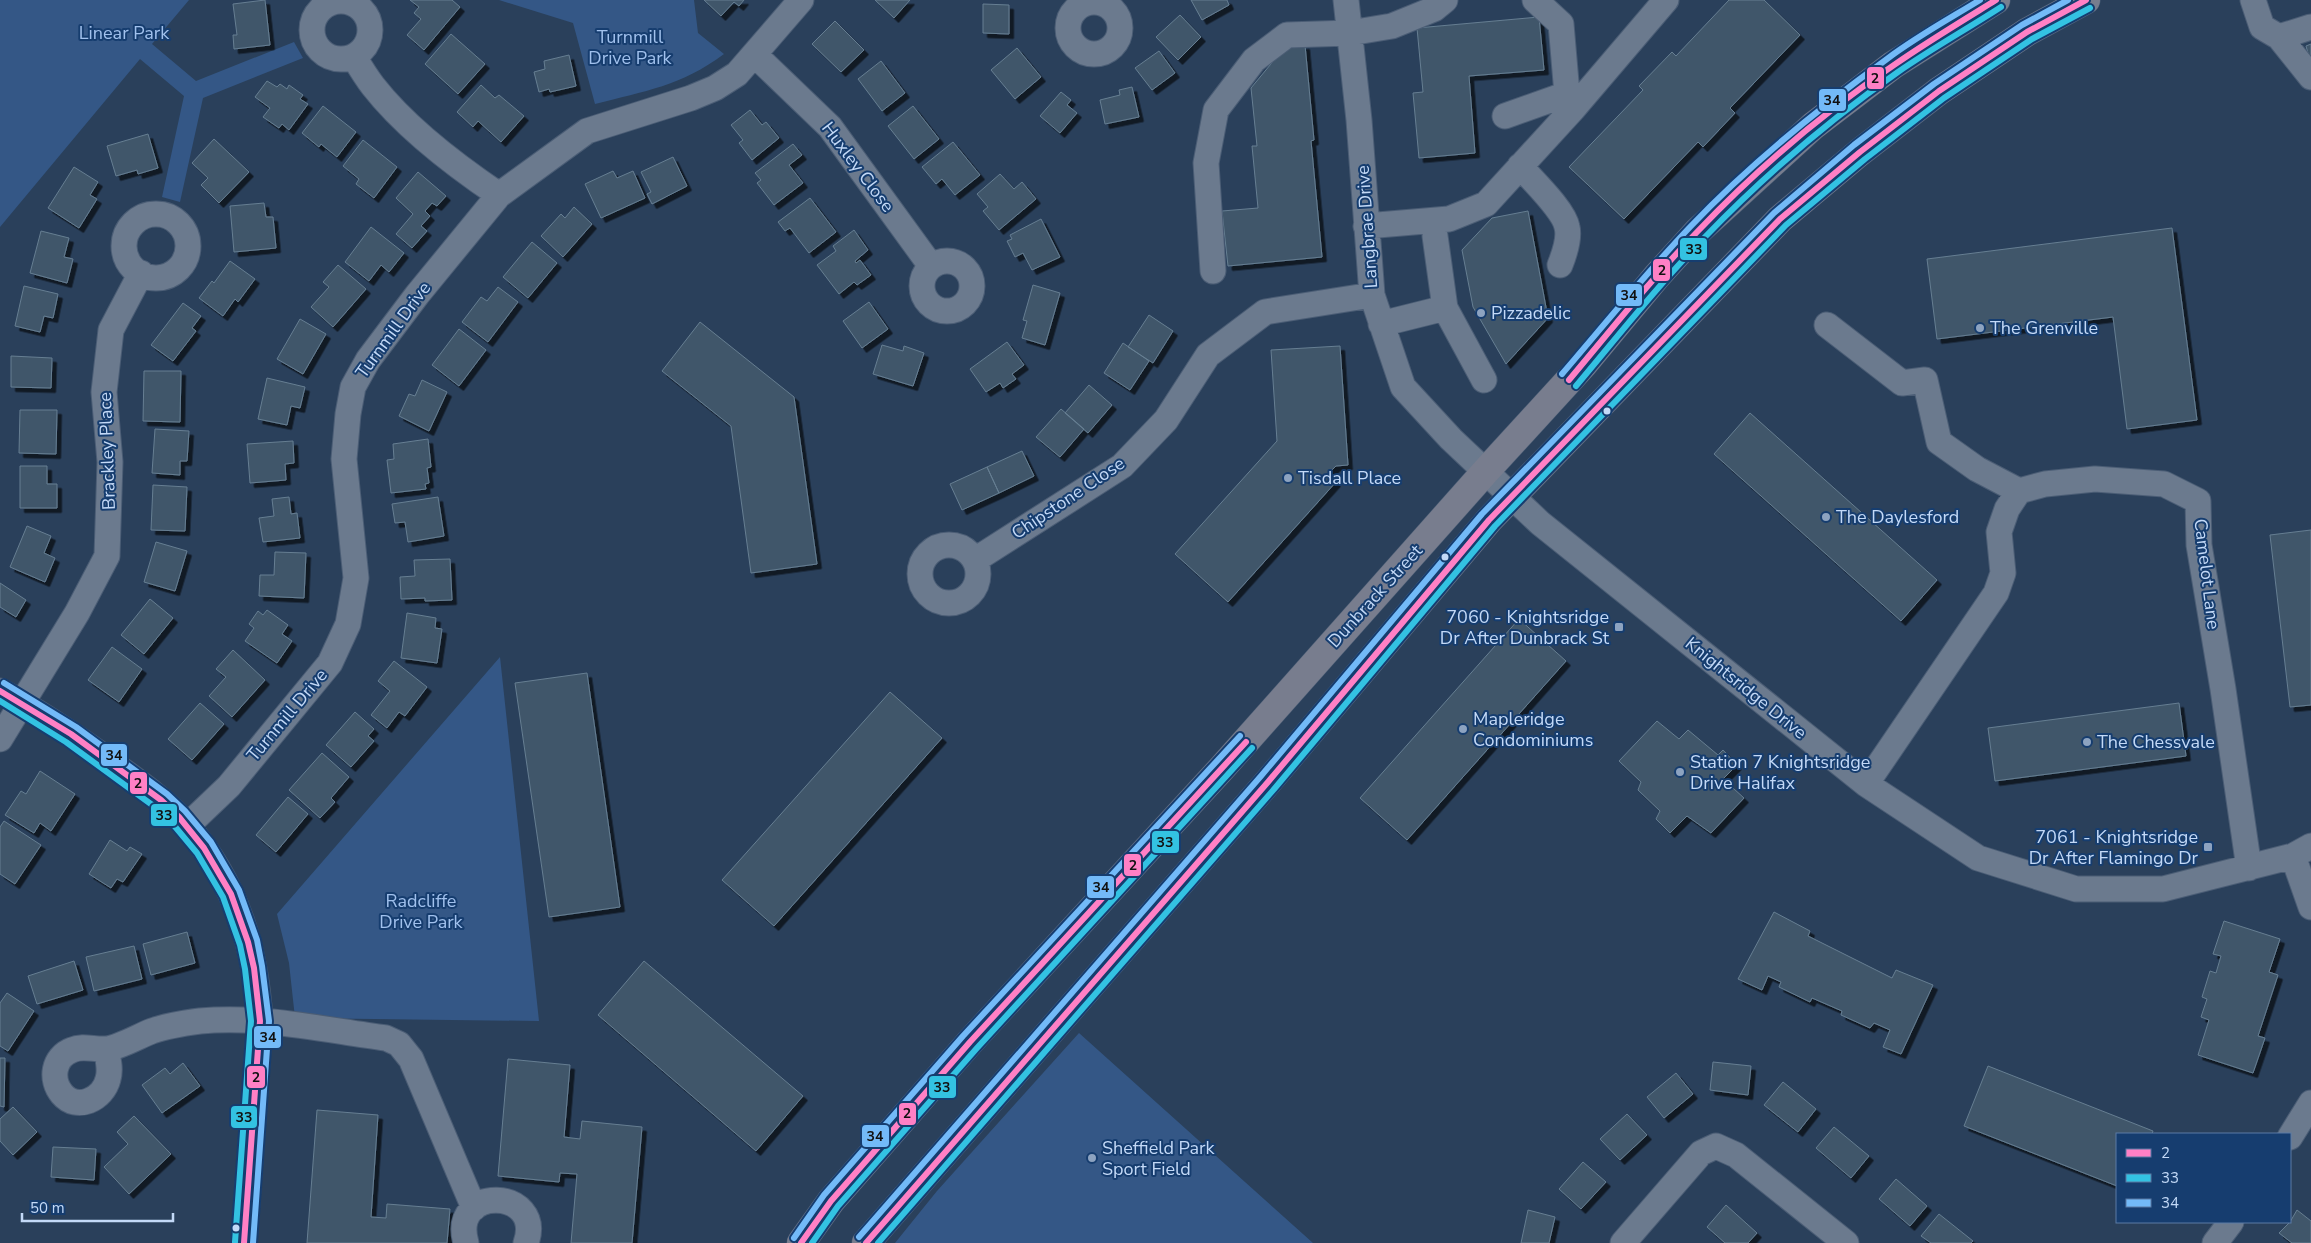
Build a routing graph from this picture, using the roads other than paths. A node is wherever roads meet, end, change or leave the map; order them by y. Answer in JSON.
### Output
{"nodes":[{"id":1,"x":801,"y":0,"type":"edge"},
{"id":2,"x":1346,"y":0,"type":"edge"},
{"id":3,"x":1446,"y":0,"type":"edge"},
{"id":4,"x":1535,"y":0,"type":"edge"},
{"id":5,"x":1666,"y":0,"type":"edge"},
{"id":6,"x":1996,"y":0,"type":"edge"},
{"id":7,"x":2086,"y":0,"type":"edge"},
{"id":8,"x":2253,"y":0,"type":"edge"},
{"id":9,"x":2311,"y":27,"type":"edge"},
{"id":10,"x":1350,"y":33,"type":"junction"},
{"id":11,"x":2278,"y":38,"type":"junction"},
{"id":12,"x":755,"y":55,"type":"junction"},
{"id":13,"x":354,"y":57,"type":"dead end"},
{"id":14,"x":2311,"y":77,"type":"edge"},
{"id":15,"x":1570,"y":101,"type":"junction"},
{"id":16,"x":1505,"y":116,"type":"dead end"},
{"id":17,"x":1520,"y":166,"type":"junction"},
{"id":18,"x":499,"y":195,"type":"junction"},
{"id":19,"x":1366,"y":226,"type":"junction"},
{"id":20,"x":1435,"y":236,"type":"dead end"},
{"id":21,"x":1560,"y":265,"type":"dead end"},
{"id":22,"x":931,"y":266,"type":"dead end"},
{"id":23,"x":1213,"y":271,"type":"dead end"},
{"id":24,"x":141,"y":273,"type":"dead end"},
{"id":25,"x":1372,"y":295,"type":"junction"},
{"id":26,"x":1446,"y":308,"type":"junction"},
{"id":27,"x":1381,"y":324,"type":"junction"},
{"id":28,"x":1827,"y":325,"type":"dead end"},
{"id":29,"x":1484,"y":380,"type":"dead end"},
{"id":30,"x":1485,"y":472,"type":"junction"},
{"id":31,"x":2019,"y":491,"type":"junction"},
{"id":32,"x":1511,"y":496,"type":"junction"},
{"id":33,"x":975,"y":560,"type":"dead end"},
{"id":34,"x":10,"y":697,"type":"edge"},
{"id":35,"x":0,"y":739,"type":"edge"},
{"id":36,"x":1866,"y":784,"type":"junction"},
{"id":37,"x":187,"y":826,"type":"junction"},
{"id":38,"x":2302,"y":851,"type":"edge"},
{"id":39,"x":2249,"y":868,"type":"junction"},
{"id":40,"x":2311,"y":907,"type":"edge"},
{"id":41,"x":260,"y":1021,"type":"junction"},
{"id":42,"x":106,"y":1049,"type":"dead end"},
{"id":43,"x":2311,"y":1103,"type":"edge"},
{"id":44,"x":2291,"y":1135,"type":"edge"},
{"id":45,"x":474,"y":1208,"type":"junction"},
{"id":46,"x":2230,"y":1223,"type":"edge"},
{"id":47,"x":244,"y":1243,"type":"edge"},
{"id":48,"x":466,"y":1243,"type":"edge"},
{"id":49,"x":526,"y":1243,"type":"edge"},
{"id":50,"x":801,"y":1243,"type":"edge"},
{"id":51,"x":866,"y":1243,"type":"edge"},
{"id":52,"x":1623,"y":1243,"type":"edge"},
{"id":53,"x":1846,"y":1243,"type":"edge"},
{"id":54,"x":2215,"y":1243,"type":"edge"}],
"edges":[{"from":1,"to":12,"type":"street","name":"Turnmill Drive"},
{"from":2,"to":10,"type":"street","name":"Langbrae Drive"},
{"from":3,"to":10,"type":"street"},
{"from":4,"to":15,"type":"street"},
{"from":5,"to":15,"type":"street"},
{"from":6,"to":30,"type":"main road","name":"Dunbrack Street"},
{"from":7,"to":32,"type":"main road","name":"Dunbrack Street"},
{"from":8,"to":11,"type":"street"},
{"from":9,"to":11,"type":"street"},
{"from":10,"to":19,"type":"street","name":"Langbrae Drive"},
{"from":10,"to":23,"type":"street"},
{"from":11,"to":14,"type":"street"},
{"from":12,"to":18,"type":"street","name":"Turnmill Drive"},
{"from":12,"to":22,"type":"street","name":"Huxley Close"},
{"from":13,"to":18,"type":"street"},
{"from":15,"to":16,"type":"street"},
{"from":15,"to":17,"type":"street"},
{"from":17,"to":19,"type":"street"},
{"from":17,"to":21,"type":"street"},
{"from":18,"to":37,"type":"street","name":"Turnmill Drive"},
{"from":19,"to":25,"type":"street","name":"Langbrae Drive"},
{"from":20,"to":26,"type":"street"},
{"from":24,"to":34,"type":"street","name":"Brackley Place"},
{"from":25,"to":27,"type":"street","name":"Langbrae Drive"},
{"from":25,"to":33,"type":"street","name":"Chipstone Close"},
{"from":26,"to":27,"type":"street"},
{"from":26,"to":29,"type":"street"},
{"from":27,"to":30,"type":"street","name":"Langbrae Drive"},
{"from":28,"to":31,"type":"street"},
{"from":30,"to":32,"type":"street","name":"Langbrae Drive"},
{"from":30,"to":50,"type":"main road","name":"Dunbrack Street"},
{"from":31,"to":36,"type":"street"},
{"from":31,"to":39,"type":"street","name":"Camelot Lane"},
{"from":32,"to":36,"type":"street","name":"Knightsridge Drive"},
{"from":32,"to":51,"type":"main road","name":"Dunbrack Street"},
{"from":34,"to":35,"type":"street","name":"Brackley Place"},
{"from":34,"to":37,"type":"street"},
{"from":36,"to":39,"type":"street","name":"Knightsridge Drive"},
{"from":37,"to":41,"type":"street"},
{"from":38,"to":39,"type":"street","name":"Knightsridge Drive"},
{"from":38,"to":40,"type":"street"},
{"from":41,"to":42,"type":"street"},
{"from":41,"to":45,"type":"street"},
{"from":41,"to":47,"type":"street"},
{"from":43,"to":44,"type":"street"},
{"from":45,"to":48,"type":"street"},
{"from":45,"to":49,"type":"street"},
{"from":46,"to":54,"type":"street"},
{"from":52,"to":53,"type":"street"}]}
